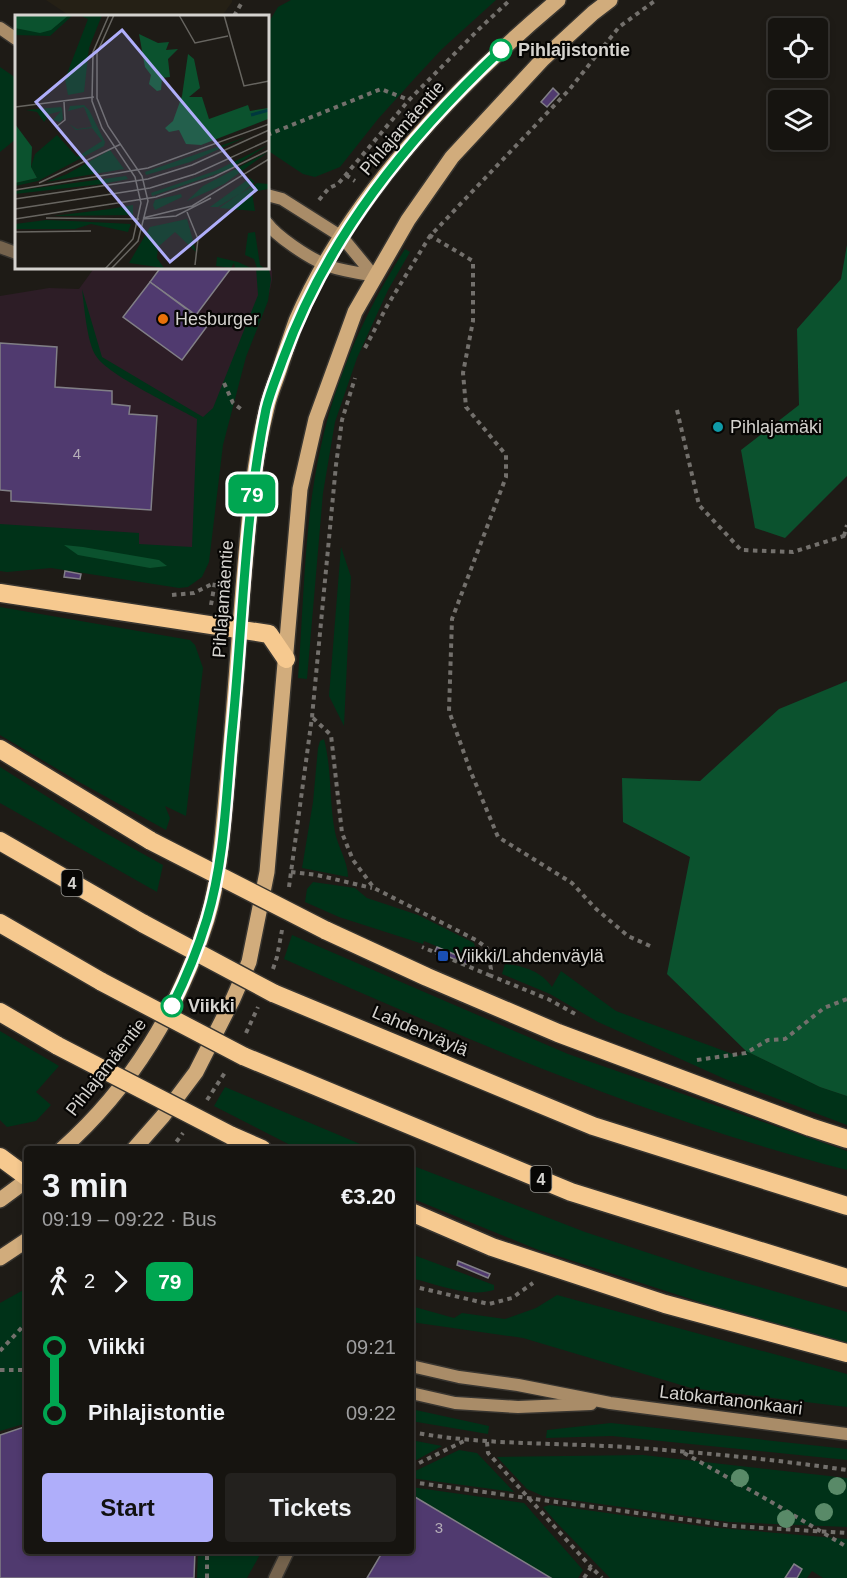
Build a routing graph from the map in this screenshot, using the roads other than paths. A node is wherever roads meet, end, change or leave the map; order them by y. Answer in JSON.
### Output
{"nodes":[{"id":1,"x":558,"y":0,"type":"edge"},
{"id":2,"x":610,"y":0,"type":"edge"},
{"id":3,"x":0,"y":28,"type":"edge"},
{"id":4,"x":15,"y":38,"type":"edge"},
{"id":5,"x":268,"y":195,"type":"edge"},
{"id":6,"x":268,"y":224,"type":"edge"},
{"id":7,"x":342,"y":237,"type":"junction"},
{"id":8,"x":0,"y":247,"type":"edge"},
{"id":9,"x":15,"y":253,"type":"edge"},
{"id":10,"x":325,"y":265,"type":"junction"},
{"id":11,"x":374,"y":276,"type":"junction"},
{"id":12,"x":0,"y":592,"type":"edge"},
{"id":13,"x":240,"y":629,"type":"junction"},
{"id":14,"x":286,"y":659,"type":"junction"},
{"id":15,"x":0,"y":749,"type":"edge"},
{"id":16,"x":0,"y":841,"type":"edge"},
{"id":17,"x":0,"y":923,"type":"edge"},
{"id":18,"x":0,"y":1012,"type":"edge"},
{"id":19,"x":847,"y":1139,"type":"edge"},
{"id":20,"x":66,"y":1146,"type":"edge"},
{"id":21,"x":137,"y":1146,"type":"edge"},
{"id":22,"x":255,"y":1146,"type":"edge"},
{"id":23,"x":0,"y":1157,"type":"edge"},
{"id":24,"x":24,"y":1177,"type":"edge"},
{"id":25,"x":24,"y":1181,"type":"edge"},
{"id":26,"x":0,"y":1200,"type":"edge"},
{"id":27,"x":847,"y":1206,"type":"edge"},
{"id":28,"x":414,"y":1213,"type":"edge"},
{"id":29,"x":24,"y":1242,"type":"edge"},
{"id":30,"x":0,"y":1258,"type":"edge"},
{"id":31,"x":847,"y":1278,"type":"edge"},
{"id":32,"x":847,"y":1353,"type":"edge"},
{"id":33,"x":414,"y":1367,"type":"edge"},
{"id":34,"x":414,"y":1394,"type":"edge"},
{"id":35,"x":610,"y":1403,"type":"junction"},
{"id":36,"x":847,"y":1434,"type":"edge"},
{"id":37,"x":287,"y":1554,"type":"edge"},
{"id":38,"x":275,"y":1578,"type":"edge"}],
"edges":[{"from":1,"to":7,"type":"main road","name":"Pihlajamäentie"},
{"from":2,"to":11,"type":"main road"},
{"from":3,"to":4,"type":"street"},
{"from":5,"to":7,"type":"street"},
{"from":6,"to":10,"type":"street"},
{"from":7,"to":10,"type":"main road","name":"Pihlajamäentie"},
{"from":7,"to":11,"type":"street"},
{"from":8,"to":9,"type":"street"},
{"from":10,"to":11,"type":"street"},
{"from":10,"to":13,"type":"main road","name":"Pihlajamäentie"},
{"from":11,"to":14,"type":"main road"},
{"from":12,"to":13,"type":"highway"},
{"from":13,"to":14,"type":"highway"},
{"from":13,"to":20,"type":"main road","name":"Pihlajamäentie"},
{"from":14,"to":21,"type":"main road"},
{"from":15,"to":19,"type":"highway","bridge":true},
{"from":16,"to":27,"type":"highway","name":"Lahdenväylä","number":"4","bridge":true},
{"from":17,"to":31,"type":"highway","number":"4","bridge":true},
{"from":18,"to":22,"type":"highway","bridge":true},
{"from":23,"to":24,"type":"highway"},
{"from":25,"to":26,"type":"main road"},
{"from":28,"to":32,"type":"highway"},
{"from":29,"to":30,"type":"main road"},
{"from":33,"to":35,"type":"street","name":"Latokartanonkaari"},
{"from":34,"to":35,"type":"street","name":"Latokartanonkaari"},
{"from":35,"to":36,"type":"street","name":"Latokartanonkaari"},
{"from":37,"to":38,"type":"street"}]}
